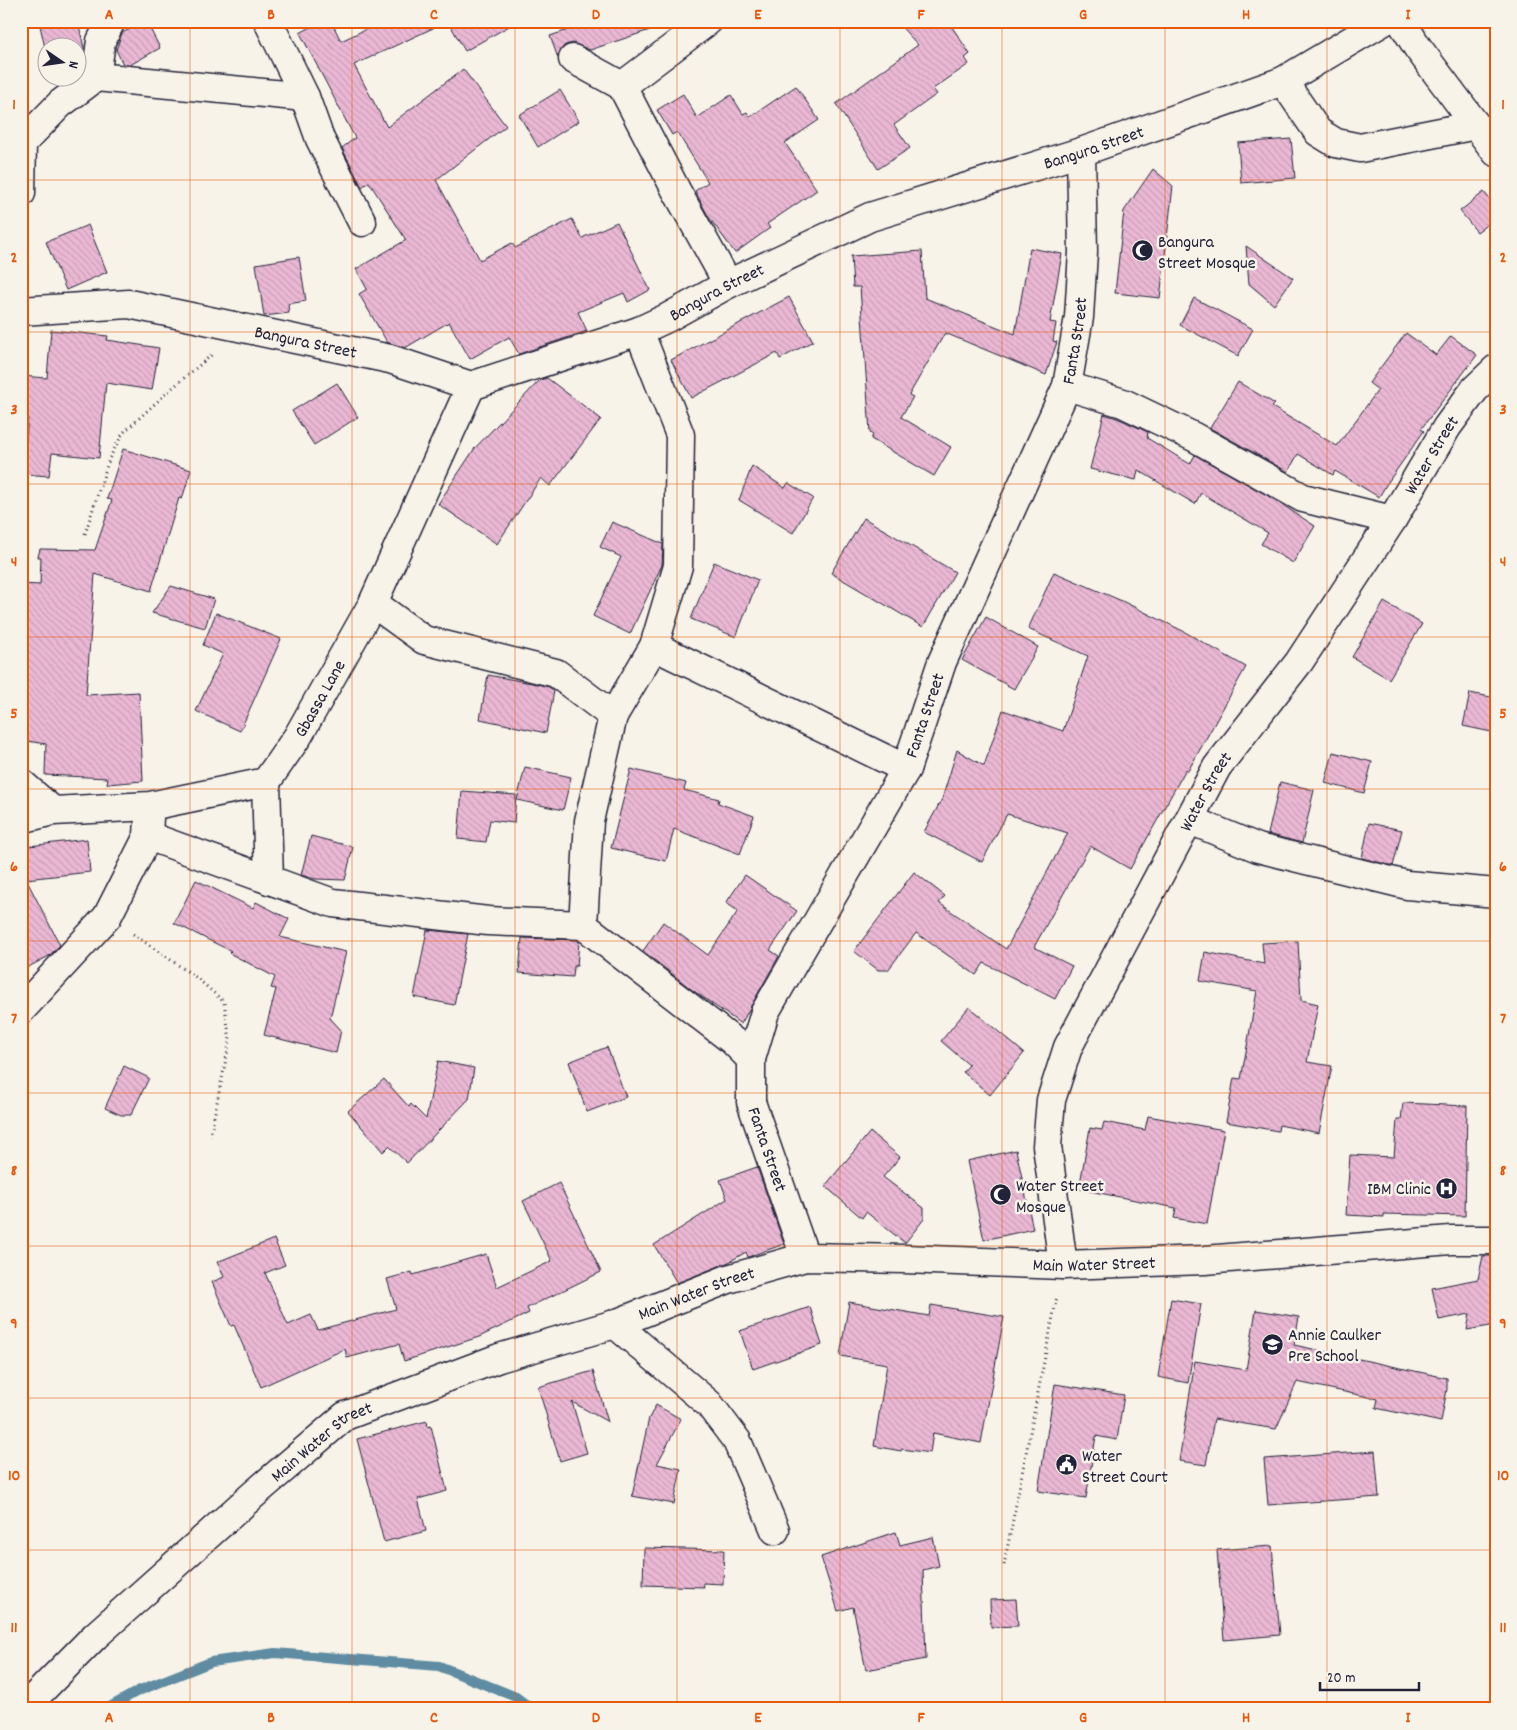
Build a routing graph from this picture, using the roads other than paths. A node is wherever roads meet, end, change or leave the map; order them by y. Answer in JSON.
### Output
{"nodes":[{"id":1,"x":111,"y":21,"type":"edge"},
{"id":2,"x":268,"y":21,"type":"edge"},
{"id":3,"x":708,"y":21,"type":"edge"},
{"id":4,"x":1384,"y":21,"type":"edge"},
{"id":5,"x":1401,"y":21,"type":"edge"},
{"id":6,"x":573,"y":59,"type":"dead end"},
{"id":7,"x":96,"y":77,"type":"junction"},
{"id":8,"x":1283,"y":81,"type":"junction"},
{"id":9,"x":622,"y":86,"type":"junction"},
{"id":10,"x":305,"y":97,"type":"junction"},
{"id":11,"x":1476,"y":125,"type":"junction"},
{"id":12,"x":22,"y":143,"type":"edge"},
{"id":13,"x":1081,"y":152,"type":"junction"},
{"id":14,"x":1496,"y":152,"type":"edge"},
{"id":15,"x":21,"y":193,"type":"edge"},
{"id":16,"x":362,"y":222,"type":"dead end"},
{"id":17,"x":728,"y":284,"type":"junction"},
{"id":18,"x":21,"y":311,"type":"edge"},
{"id":19,"x":638,"y":331,"type":"junction"},
{"id":20,"x":1496,"y":370,"type":"edge"},
{"id":21,"x":471,"y":386,"type":"junction"},
{"id":22,"x":1067,"y":386,"type":"junction"},
{"id":23,"x":1392,"y":520,"type":"junction"},
{"id":24,"x":373,"y":603,"type":"junction"},
{"id":25,"x":654,"y":646,"type":"junction"},
{"id":26,"x":613,"y":716,"type":"junction"},
{"id":27,"x":906,"y":769,"type":"junction"},
{"id":28,"x":266,"y":782,"type":"junction"},
{"id":29,"x":21,"y":783,"type":"edge"},
{"id":30,"x":150,"y":806,"type":"junction"},
{"id":31,"x":53,"y":811,"type":"junction"},
{"id":32,"x":21,"y":819,"type":"edge"},
{"id":33,"x":1190,"y":820,"type":"junction"},
{"id":34,"x":148,"y":836,"type":"junction"},
{"id":35,"x":269,"y":880,"type":"junction"},
{"id":36,"x":1496,"y":893,"type":"edge"},
{"id":37,"x":583,"y":925,"type":"junction"},
{"id":38,"x":21,"y":1010,"type":"edge"},
{"id":39,"x":751,"y":1060,"type":"junction"},
{"id":40,"x":1496,"y":1240,"type":"edge"},
{"id":41,"x":805,"y":1258,"type":"junction"},
{"id":42,"x":1063,"y":1265,"type":"junction"},
{"id":43,"x":615,"y":1324,"type":"junction"},
{"id":44,"x":775,"y":1530,"type":"dead end"},
{"id":45,"x":23,"y":1709,"type":"edge"}],
"edges":[{"from":1,"to":7,"type":"street"},
{"from":2,"to":10,"type":"street"},
{"from":3,"to":9,"type":"street"},
{"from":4,"to":8,"type":"street","name":"Bangura Street"},
{"from":5,"to":11,"type":"street"},
{"from":6,"to":9,"type":"street"},
{"from":7,"to":10,"type":"street"},
{"from":7,"to":12,"type":"street"},
{"from":8,"to":11,"type":"street"},
{"from":8,"to":13,"type":"street","name":"Bangura Street"},
{"from":9,"to":17,"type":"street"},
{"from":10,"to":16,"type":"street"},
{"from":11,"to":14,"type":"street"},
{"from":12,"to":15,"type":"street"},
{"from":13,"to":17,"type":"street","name":"Bangura Street"},
{"from":13,"to":22,"type":"street","name":"Fanta Street"},
{"from":17,"to":19,"type":"street","name":"Bangura Street"},
{"from":18,"to":21,"type":"street","name":"Bangura Street"},
{"from":19,"to":21,"type":"street","name":"Bangura Street"},
{"from":19,"to":25,"type":"street"},
{"from":20,"to":23,"type":"street","name":"Water Street"},
{"from":21,"to":24,"type":"street","name":"Gbassa Lane"},
{"from":22,"to":23,"type":"street"},
{"from":22,"to":27,"type":"street","name":"Fanta Street"},
{"from":23,"to":33,"type":"street","name":"Water Street"},
{"from":24,"to":26,"type":"street"},
{"from":24,"to":28,"type":"street","name":"Gbassa Lane"},
{"from":25,"to":26,"type":"street"},
{"from":25,"to":27,"type":"street"},
{"from":26,"to":37,"type":"street"},
{"from":27,"to":39,"type":"street","name":"Fanta Street"},
{"from":28,"to":30,"type":"street"},
{"from":28,"to":35,"type":"street"},
{"from":29,"to":31,"type":"street"},
{"from":30,"to":31,"type":"street"},
{"from":30,"to":34,"type":"street"},
{"from":31,"to":32,"type":"street"},
{"from":33,"to":36,"type":"street"},
{"from":33,"to":42,"type":"street","name":"Water Street"},
{"from":34,"to":35,"type":"street"},
{"from":34,"to":38,"type":"street"},
{"from":35,"to":37,"type":"street"},
{"from":37,"to":39,"type":"street"},
{"from":39,"to":41,"type":"street","name":"Fanta Street"},
{"from":40,"to":42,"type":"street","name":"Main Water Street"},
{"from":41,"to":42,"type":"street","name":"Main Water Street"},
{"from":41,"to":43,"type":"street","name":"Main Water Street"},
{"from":43,"to":44,"type":"street"},
{"from":43,"to":45,"type":"street","name":"Main Water Street"}]}
